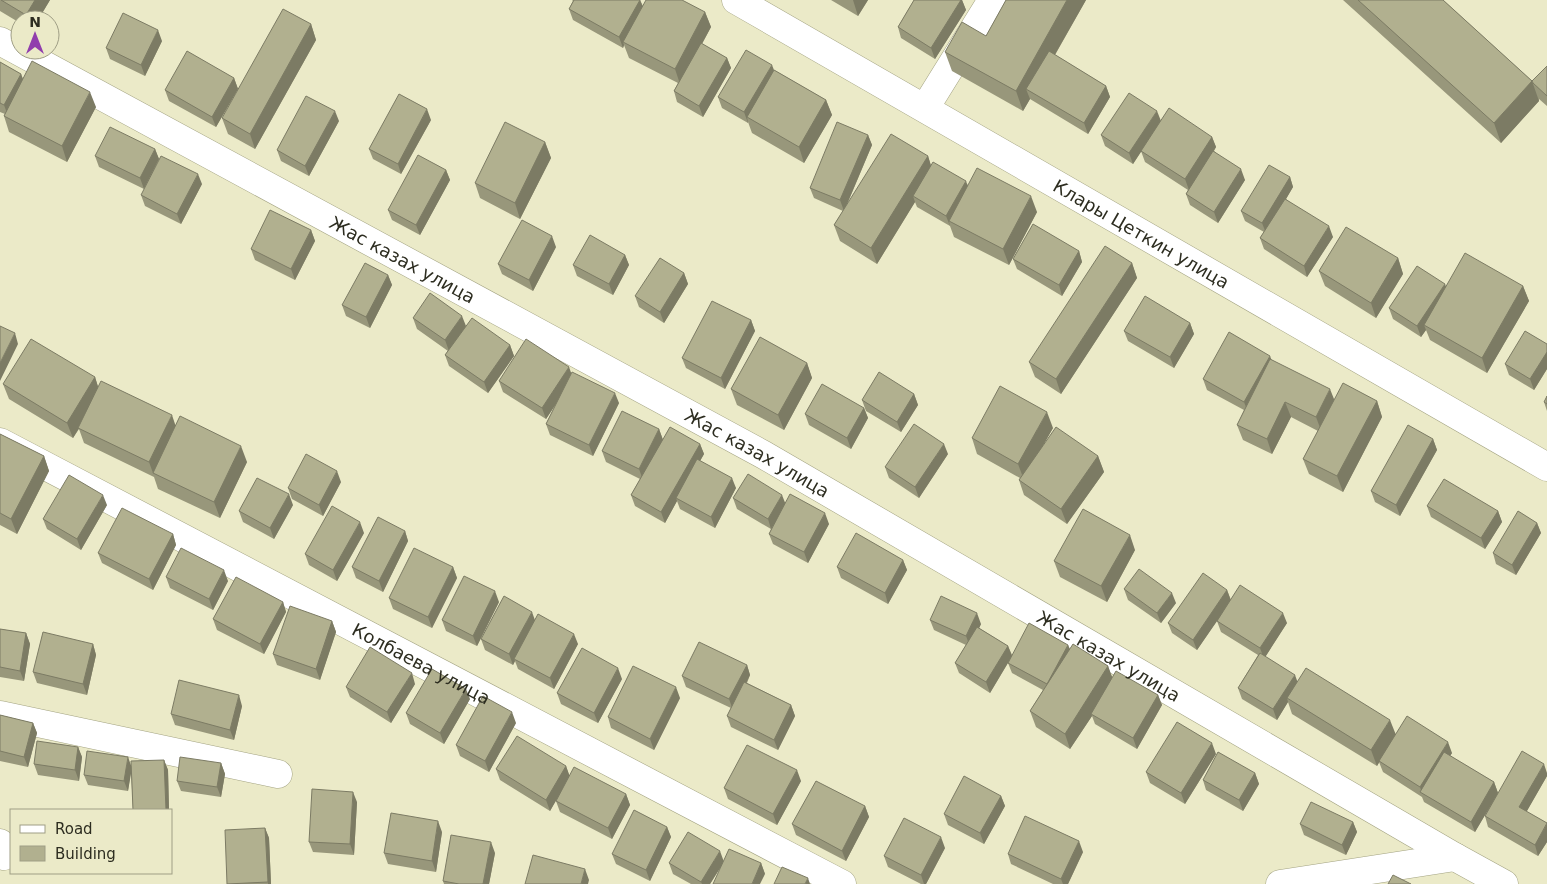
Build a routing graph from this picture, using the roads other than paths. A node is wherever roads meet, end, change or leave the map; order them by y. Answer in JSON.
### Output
{"nodes":[{"id":1,"x":736,"y":0,"type":"edge"},
{"id":2,"x":992,"y":0,"type":"edge"},
{"id":3,"x":0,"y":40,"type":"edge"},
{"id":4,"x":925,"y":108,"type":"junction"},
{"id":5,"x":0,"y":442,"type":"edge"},
{"id":6,"x":1547,"y":467,"type":"edge"},
{"id":7,"x":0,"y":715,"type":"edge"},
{"id":8,"x":278,"y":774,"type":"dead end"},
{"id":9,"x":1455,"y":857,"type":"junction"},
{"id":10,"x":842,"y":884,"type":"edge"},
{"id":11,"x":1280,"y":884,"type":"edge"},
{"id":12,"x":1504,"y":884,"type":"edge"}],
"edges":[{"from":1,"to":4,"type":"street","name":"Клары Цеткин улица"},
{"from":2,"to":4,"type":"street"},
{"from":3,"to":9,"type":"street","name":"Жас казах улица"},
{"from":4,"to":6,"type":"street","name":"Клары Цеткин улица"},
{"from":5,"to":10,"type":"street","name":"Колбаева улица"},
{"from":7,"to":8,"type":"street"},
{"from":9,"to":11,"type":"street"},
{"from":9,"to":12,"type":"street","name":"Жас казах улица"}]}
